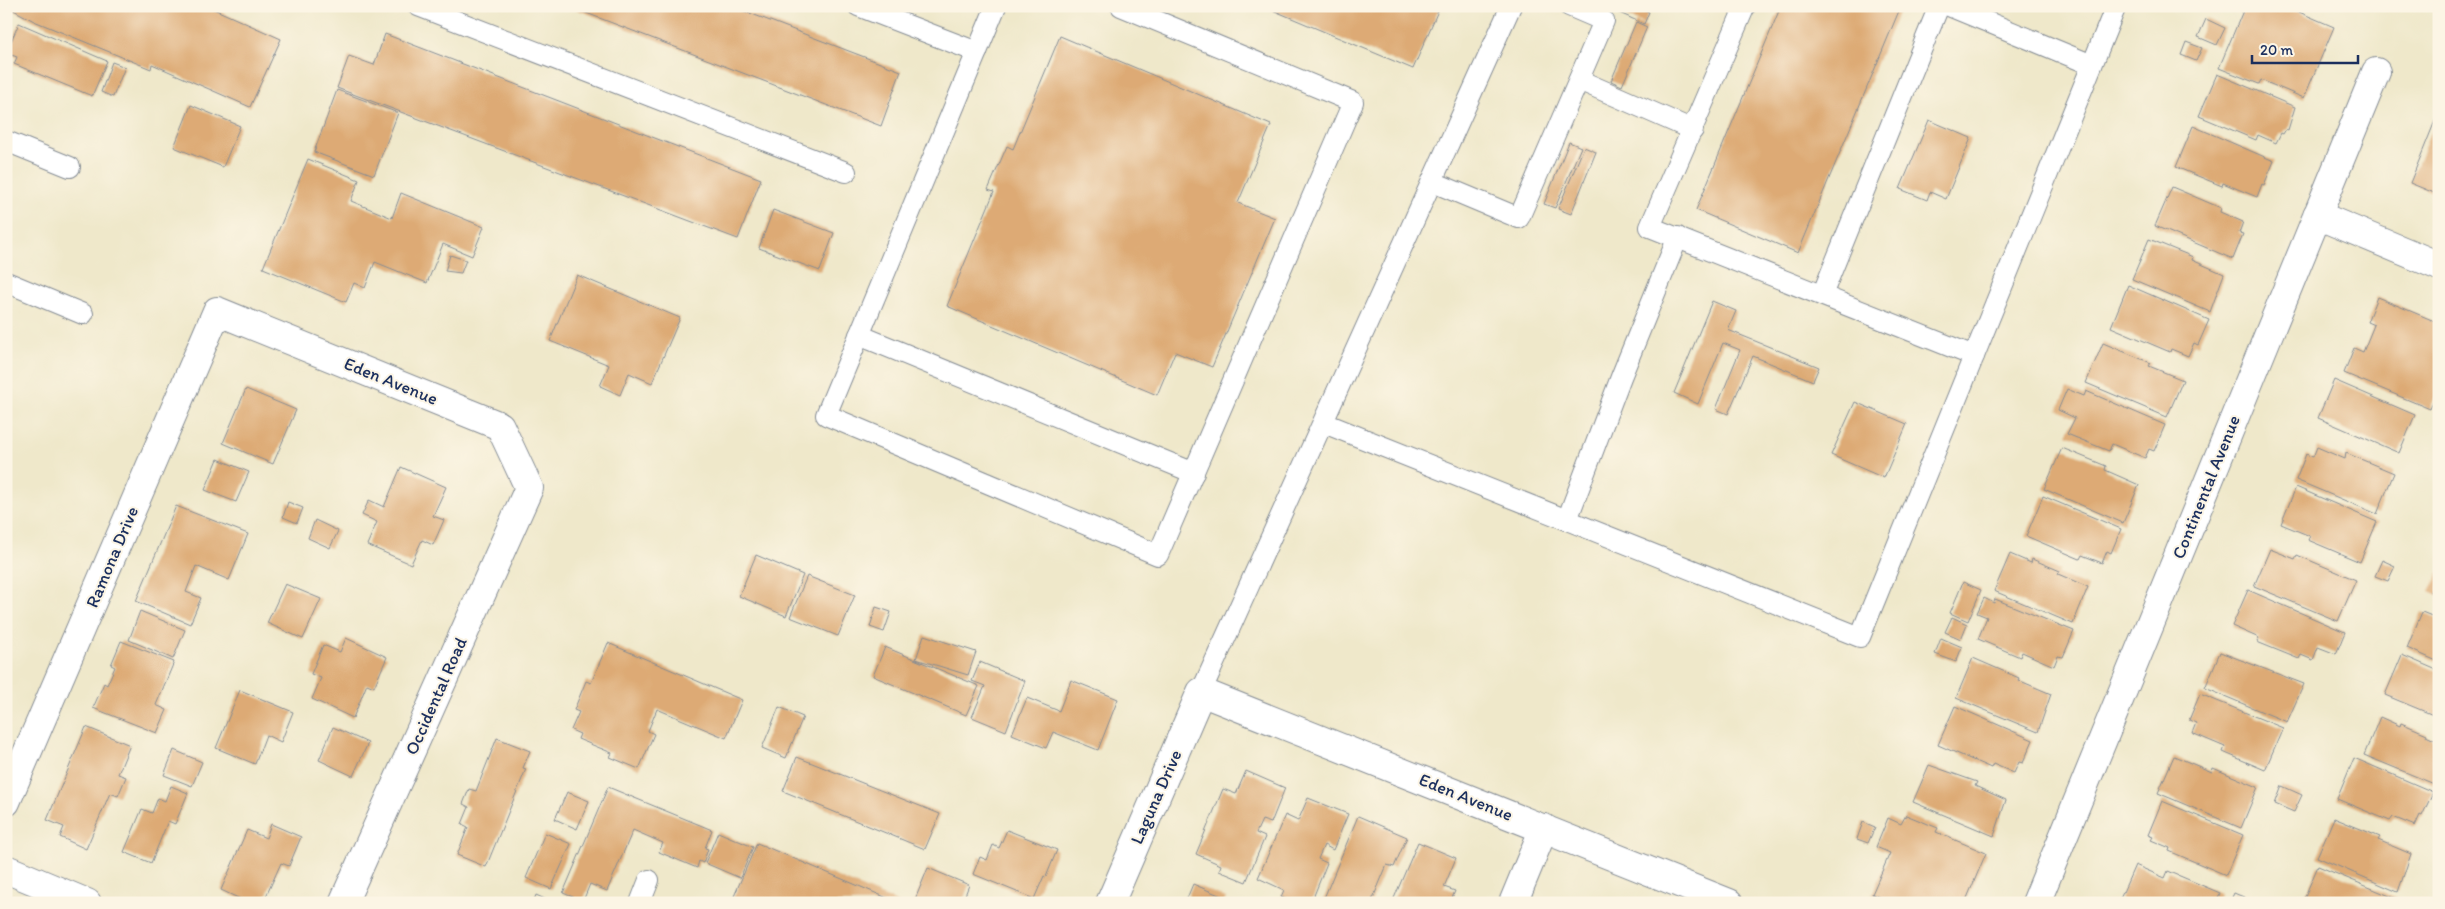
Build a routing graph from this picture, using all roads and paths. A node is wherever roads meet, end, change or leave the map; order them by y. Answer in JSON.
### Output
{"nodes":[{"id":1,"x":418,"y":6,"type":"edge"},
{"id":2,"x":858,"y":6,"type":"edge"},
{"id":3,"x":996,"y":6,"type":"edge"},
{"id":4,"x":1121,"y":6,"type":"edge"},
{"id":5,"x":1510,"y":6,"type":"edge"},
{"id":6,"x":1569,"y":6,"type":"edge"},
{"id":7,"x":1745,"y":6,"type":"edge"},
{"id":8,"x":1939,"y":6,"type":"edge"},
{"id":9,"x":1949,"y":6,"type":"edge"},
{"id":10,"x":2116,"y":6,"type":"edge"},
{"id":11,"x":977,"y":52,"type":"junction"},
{"id":12,"x":2092,"y":65,"type":"junction"},
{"id":13,"x":2376,"y":72,"type":"dead end"},
{"id":14,"x":1578,"y":80,"type":"junction"},
{"id":15,"x":1693,"y":130,"type":"junction"},
{"id":16,"x":6,"y":141,"type":"edge"},
{"id":17,"x":70,"y":167,"type":"dead end"},
{"id":18,"x":846,"y":172,"type":"dead end"},
{"id":19,"x":1433,"y":182,"type":"junction"},
{"id":20,"x":2317,"y":215,"type":"junction"},
{"id":21,"x":1678,"y":237,"type":"junction"},
{"id":22,"x":2439,"y":266,"type":"edge"},
{"id":23,"x":6,"y":282,"type":"edge"},
{"id":24,"x":1822,"y":295,"type":"junction"},
{"id":25,"x":217,"y":311,"type":"joint"},
{"id":26,"x":83,"y":314,"type":"dead end"},
{"id":27,"x":859,"y":335,"type":"junction"},
{"id":28,"x":1974,"y":356,"type":"junction"},
{"id":29,"x":1324,"y":423,"type":"junction"},
{"id":30,"x":1194,"y":473,"type":"junction"},
{"id":31,"x":529,"y":488,"type":"joint"},
{"id":32,"x":1566,"y":520,"type":"junction"},
{"id":33,"x":1202,"y":692,"type":"junction"},
{"id":34,"x":6,"y":802,"type":"edge"},
{"id":35,"x":1544,"y":828,"type":"junction"},
{"id":36,"x":6,"y":869,"type":"edge"},
{"id":37,"x":649,"y":880,"type":"dead end"},
{"id":38,"x":87,"y":903,"type":"edge"},
{"id":39,"x":343,"y":903,"type":"edge"},
{"id":40,"x":640,"y":903,"type":"edge"},
{"id":41,"x":1110,"y":903,"type":"edge"},
{"id":42,"x":1513,"y":903,"type":"edge"},
{"id":43,"x":1730,"y":903,"type":"edge"},
{"id":44,"x":2036,"y":903,"type":"edge"}],
"edges":[{"from":1,"to":18,"type":"lane"},
{"from":2,"to":11,"type":"lane"},
{"from":3,"to":11,"type":"lane"},
{"from":4,"to":30,"type":"lane"},
{"from":5,"to":19,"type":"lane"},
{"from":6,"to":14,"type":"lane"},
{"from":7,"to":15,"type":"lane"},
{"from":8,"to":24,"type":"lane"},
{"from":9,"to":12,"type":"lane"},
{"from":10,"to":12,"type":"lane"},
{"from":11,"to":27,"type":"lane"},
{"from":12,"to":28,"type":"lane"},
{"from":13,"to":20,"type":"street","name":"Continental Avenue"},
{"from":14,"to":15,"type":"lane"},
{"from":14,"to":19,"type":"lane"},
{"from":15,"to":21,"type":"lane"},
{"from":16,"to":17,"type":"lane"},
{"from":19,"to":29,"type":"lane"},
{"from":20,"to":22,"type":"street"},
{"from":20,"to":44,"type":"street","name":"Continental Avenue"},
{"from":21,"to":24,"type":"lane"},
{"from":21,"to":32,"type":"lane"},
{"from":23,"to":26,"type":"lane"},
{"from":24,"to":28,"type":"lane"},
{"from":25,"to":31,"type":"street","name":"Eden Avenue"},
{"from":25,"to":34,"type":"street","name":"Ramona Drive"},
{"from":27,"to":30,"type":"lane"},
{"from":27,"to":30,"type":"lane"},
{"from":28,"to":32,"type":"lane"},
{"from":29,"to":32,"type":"lane"},
{"from":29,"to":33,"type":"lane"},
{"from":31,"to":39,"type":"street","name":"Occidental Road"},
{"from":33,"to":35,"type":"street","name":"Eden Avenue"},
{"from":33,"to":41,"type":"street","name":"Laguna Drive"},
{"from":35,"to":42,"type":"street"},
{"from":35,"to":43,"type":"street","name":"Eden Avenue"},
{"from":36,"to":38,"type":"street"},
{"from":37,"to":40,"type":"lane"}]}
